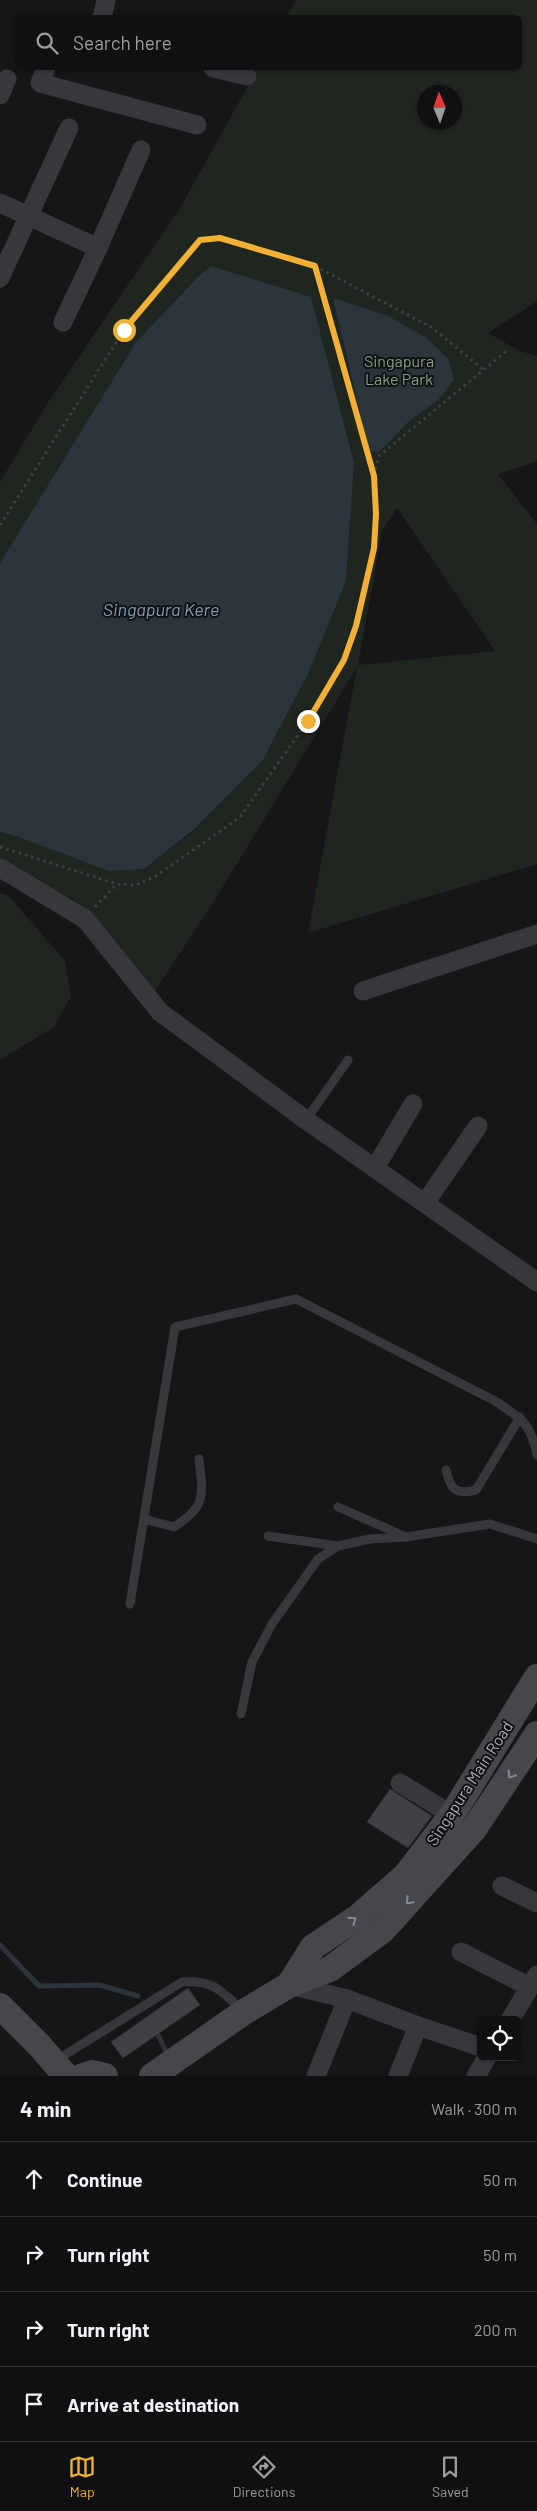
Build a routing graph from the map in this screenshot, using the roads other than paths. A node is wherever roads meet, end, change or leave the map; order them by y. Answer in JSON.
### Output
{"nodes":[{"id":1,"x":106,"y":0,"type":"edge"},
{"id":2,"x":103,"y":15,"type":"edge"},
{"id":3,"x":45,"y":70,"type":"edge"},
{"id":4,"x":222,"y":70,"type":"edge"},
{"id":5,"x":247,"y":76,"type":"dead end"},
{"id":6,"x":197,"y":125,"type":"dead end"},
{"id":7,"x":69,"y":128,"type":"dead end"},
{"id":8,"x":141,"y":150,"type":"dead end"},
{"id":9,"x":0,"y":203,"type":"edge"},
{"id":10,"x":28,"y":215,"type":"junction"},
{"id":11,"x":98,"y":248,"type":"junction"},
{"id":12,"x":0,"y":278,"type":"edge"},
{"id":13,"x":63,"y":322,"type":"dead end"},
{"id":14,"x":0,"y":868,"type":"edge"},
{"id":15,"x":537,"y":934,"type":"edge"},
{"id":16,"x":363,"y":991,"type":"dead end"},
{"id":17,"x":348,"y":1060,"type":"dead end"},
{"id":18,"x":412,"y":1104,"type":"dead end"},
{"id":19,"x":306,"y":1120,"type":"junction"},
{"id":20,"x":478,"y":1126,"type":"dead end"},
{"id":21,"x":375,"y":1168,"type":"junction"},
{"id":22,"x":425,"y":1203,"type":"junction"},
{"id":23,"x":537,"y":1282,"type":"edge"},
{"id":24,"x":520,"y":1417,"type":"junction"},
{"id":25,"x":537,"y":1455,"type":"edge"},
{"id":26,"x":199,"y":1459,"type":"dead end"},
{"id":27,"x":446,"y":1470,"type":"dead end"},
{"id":28,"x":338,"y":1507,"type":"dead end"},
{"id":29,"x":144,"y":1519,"type":"junction"},
{"id":30,"x":268,"y":1536,"type":"dead end"},
{"id":31,"x":406,"y":1537,"type":"junction"},
{"id":32,"x":537,"y":1540,"type":"edge"},
{"id":33,"x":338,"y":1546,"type":"junction"},
{"id":34,"x":130,"y":1604,"type":"dead end"},
{"id":35,"x":537,"y":1677,"type":"edge"},
{"id":36,"x":241,"y":1714,"type":"dead end"},
{"id":37,"x":537,"y":1734,"type":"edge"},
{"id":38,"x":400,"y":1783,"type":"dead end"},
{"id":39,"x":452,"y":1815,"type":"junction"},
{"id":40,"x":502,"y":1886,"type":"dead end"},
{"id":41,"x":537,"y":1903,"type":"edge"},
{"id":42,"x":461,"y":1952,"type":"dead end"},
{"id":43,"x":533,"y":1981,"type":"edge"},
{"id":44,"x":289,"y":1985,"type":"junction"},
{"id":45,"x":347,"y":1999,"type":"junction"},
{"id":46,"x":0,"y":2006,"type":"edge"},
{"id":47,"x":244,"y":2012,"type":"junction"},
{"id":48,"x":512,"y":2016,"type":"edge"},
{"id":49,"x":418,"y":2026,"type":"junction"},
{"id":50,"x":477,"y":2046,"type":"edge"},
{"id":51,"x":485,"y":2061,"type":"edge"},
{"id":52,"x":60,"y":2069,"type":"edge"},
{"id":53,"x":83,"y":2076,"type":"edge"},
{"id":54,"x":105,"y":2076,"type":"edge"},
{"id":55,"x":152,"y":2076,"type":"edge"},
{"id":56,"x":316,"y":2076,"type":"edge"},
{"id":57,"x":398,"y":2076,"type":"edge"},
{"id":58,"x":476,"y":2076,"type":"edge"}],
"edges":[{"from":1,"to":2,"type":"street"},
{"from":3,"to":6,"type":"street"},
{"from":4,"to":5,"type":"street"},
{"from":7,"to":10,"type":"street"},
{"from":8,"to":11,"type":"street"},
{"from":9,"to":10,"type":"street"},
{"from":10,"to":11,"type":"street"},
{"from":10,"to":12,"type":"street"},
{"from":11,"to":13,"type":"street"},
{"from":14,"to":19,"type":"street"},
{"from":15,"to":16,"type":"street"},
{"from":17,"to":19,"type":"lane"},
{"from":18,"to":21,"type":"street"},
{"from":19,"to":21,"type":"street"},
{"from":20,"to":22,"type":"street"},
{"from":21,"to":22,"type":"street"},
{"from":22,"to":23,"type":"street"},
{"from":24,"to":25,"type":"lane"},
{"from":24,"to":27,"type":"lane"},
{"from":24,"to":29,"type":"lane"},
{"from":26,"to":29,"type":"lane"},
{"from":28,"to":31,"type":"lane"},
{"from":29,"to":34,"type":"lane"},
{"from":30,"to":33,"type":"lane"},
{"from":31,"to":32,"type":"lane"},
{"from":31,"to":33,"type":"lane"},
{"from":33,"to":36,"type":"lane"},
{"from":35,"to":39,"type":"street","name":"Singapura Main Road"},
{"from":37,"to":44,"type":"street","name":"Singapura Main Road","one_way":true},
{"from":38,"to":39,"type":"street"},
{"from":44,"to":39,"type":"street","name":"Singapura Main Road","one_way":true},
{"from":40,"to":41,"type":"street"},
{"from":42,"to":43,"type":"street"},
{"from":43,"to":48,"type":"street"},
{"from":44,"to":45,"type":"street"},
{"from":44,"to":47,"type":"street","name":"Singapura Main Road"},
{"from":45,"to":49,"type":"street"},
{"from":45,"to":56,"type":"street"},
{"from":46,"to":52,"type":"street"},
{"from":47,"to":52,"type":"lane"},
{"from":47,"to":55,"type":"street","name":"Singapura Main Road"},
{"from":49,"to":50,"type":"street"},
{"from":49,"to":57,"type":"street"},
{"from":51,"to":58,"type":"street"},
{"from":53,"to":54,"type":"street"}]}
